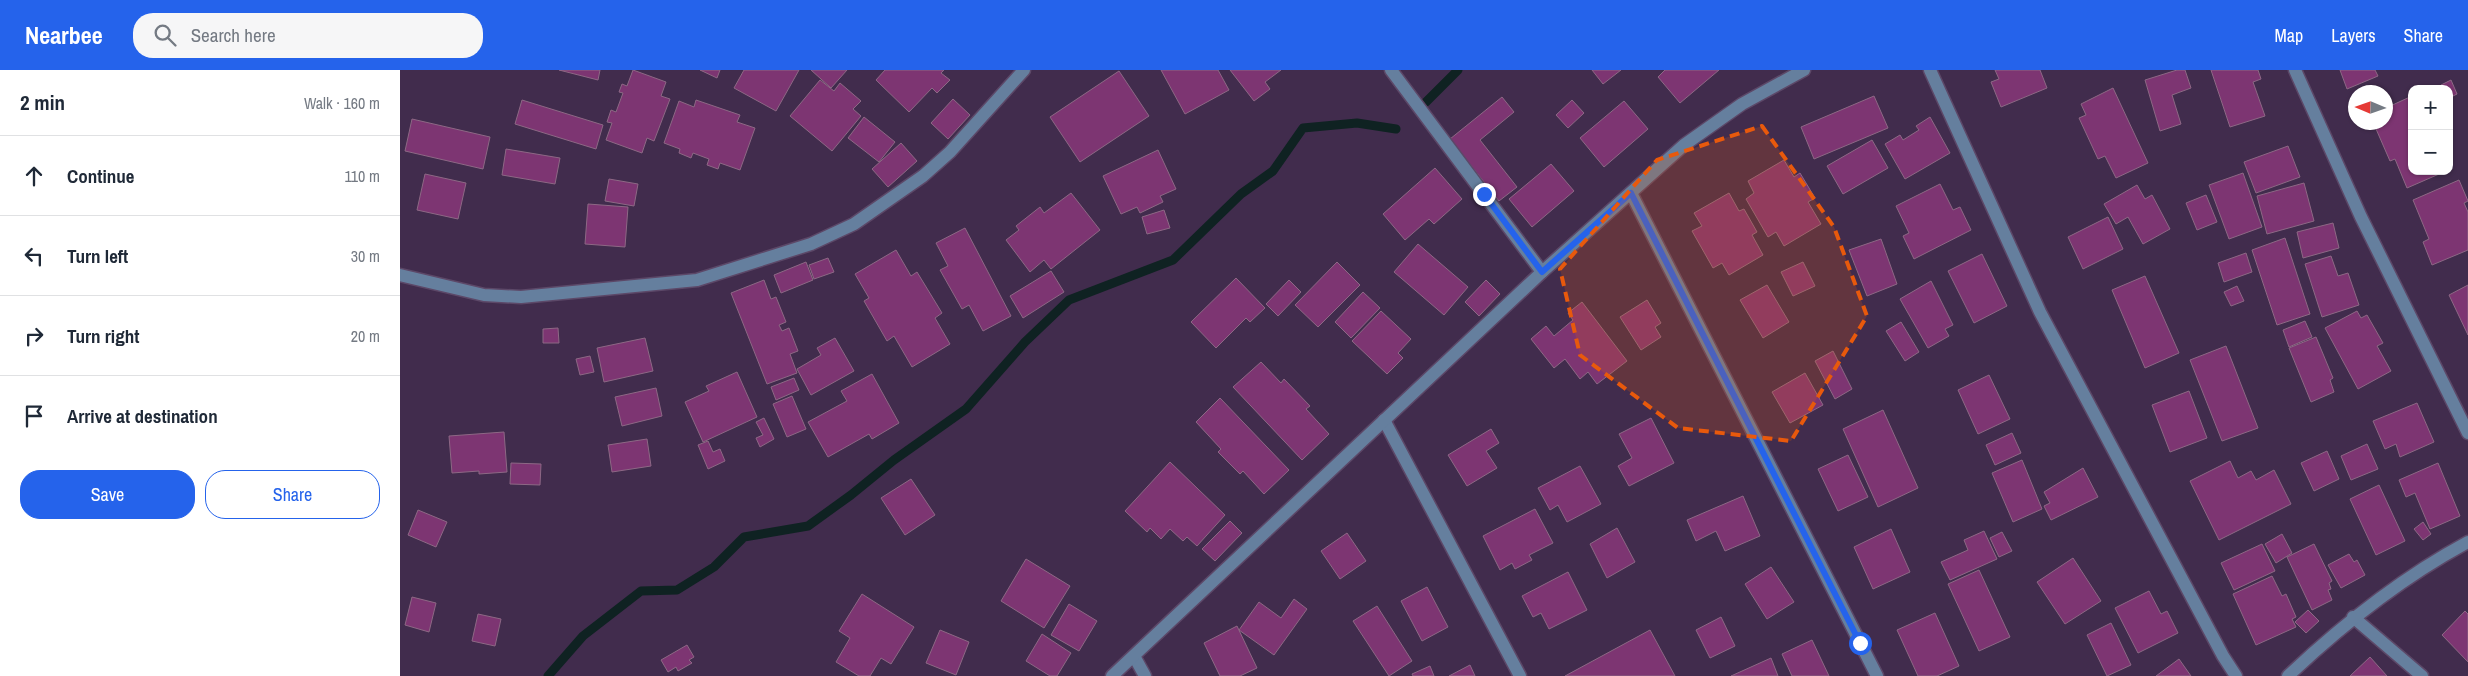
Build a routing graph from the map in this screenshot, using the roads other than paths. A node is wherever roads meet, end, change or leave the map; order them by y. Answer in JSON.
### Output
{"nodes":[{"id":1,"x":1024,"y":70,"type":"edge"},
{"id":2,"x":1391,"y":70,"type":"edge"},
{"id":3,"x":1804,"y":70,"type":"edge"},
{"id":4,"x":1930,"y":70,"type":"edge"},
{"id":5,"x":2295,"y":70,"type":"edge"},
{"id":6,"x":1631,"y":193,"type":"junction"},
{"id":7,"x":1542,"y":272,"type":"junction"},
{"id":8,"x":400,"y":275,"type":"edge"},
{"id":9,"x":1384,"y":420,"type":"junction"},
{"id":10,"x":2468,"y":434,"type":"edge"},
{"id":11,"x":2468,"y":542,"type":"edge"},
{"id":12,"x":2353,"y":617,"type":"junction"},
{"id":13,"x":1134,"y":656,"type":"junction"},
{"id":14,"x":1112,"y":676,"type":"edge"},
{"id":15,"x":1146,"y":676,"type":"edge"},
{"id":16,"x":1520,"y":676,"type":"edge"},
{"id":17,"x":1877,"y":676,"type":"edge"},
{"id":18,"x":2236,"y":676,"type":"edge"},
{"id":19,"x":2288,"y":676,"type":"edge"},
{"id":20,"x":2422,"y":676,"type":"edge"}],
"edges":[{"from":1,"to":8,"type":"street"},
{"from":2,"to":7,"type":"street"},
{"from":3,"to":6,"type":"street"},
{"from":4,"to":18,"type":"street"},
{"from":5,"to":10,"type":"street"},
{"from":6,"to":7,"type":"street"},
{"from":6,"to":17,"type":"street"},
{"from":7,"to":9,"type":"street"},
{"from":9,"to":13,"type":"street"},
{"from":9,"to":16,"type":"street"},
{"from":11,"to":12,"type":"street"},
{"from":12,"to":19,"type":"street"},
{"from":12,"to":20,"type":"street"},
{"from":13,"to":14,"type":"street"},
{"from":13,"to":15,"type":"street"}]}
